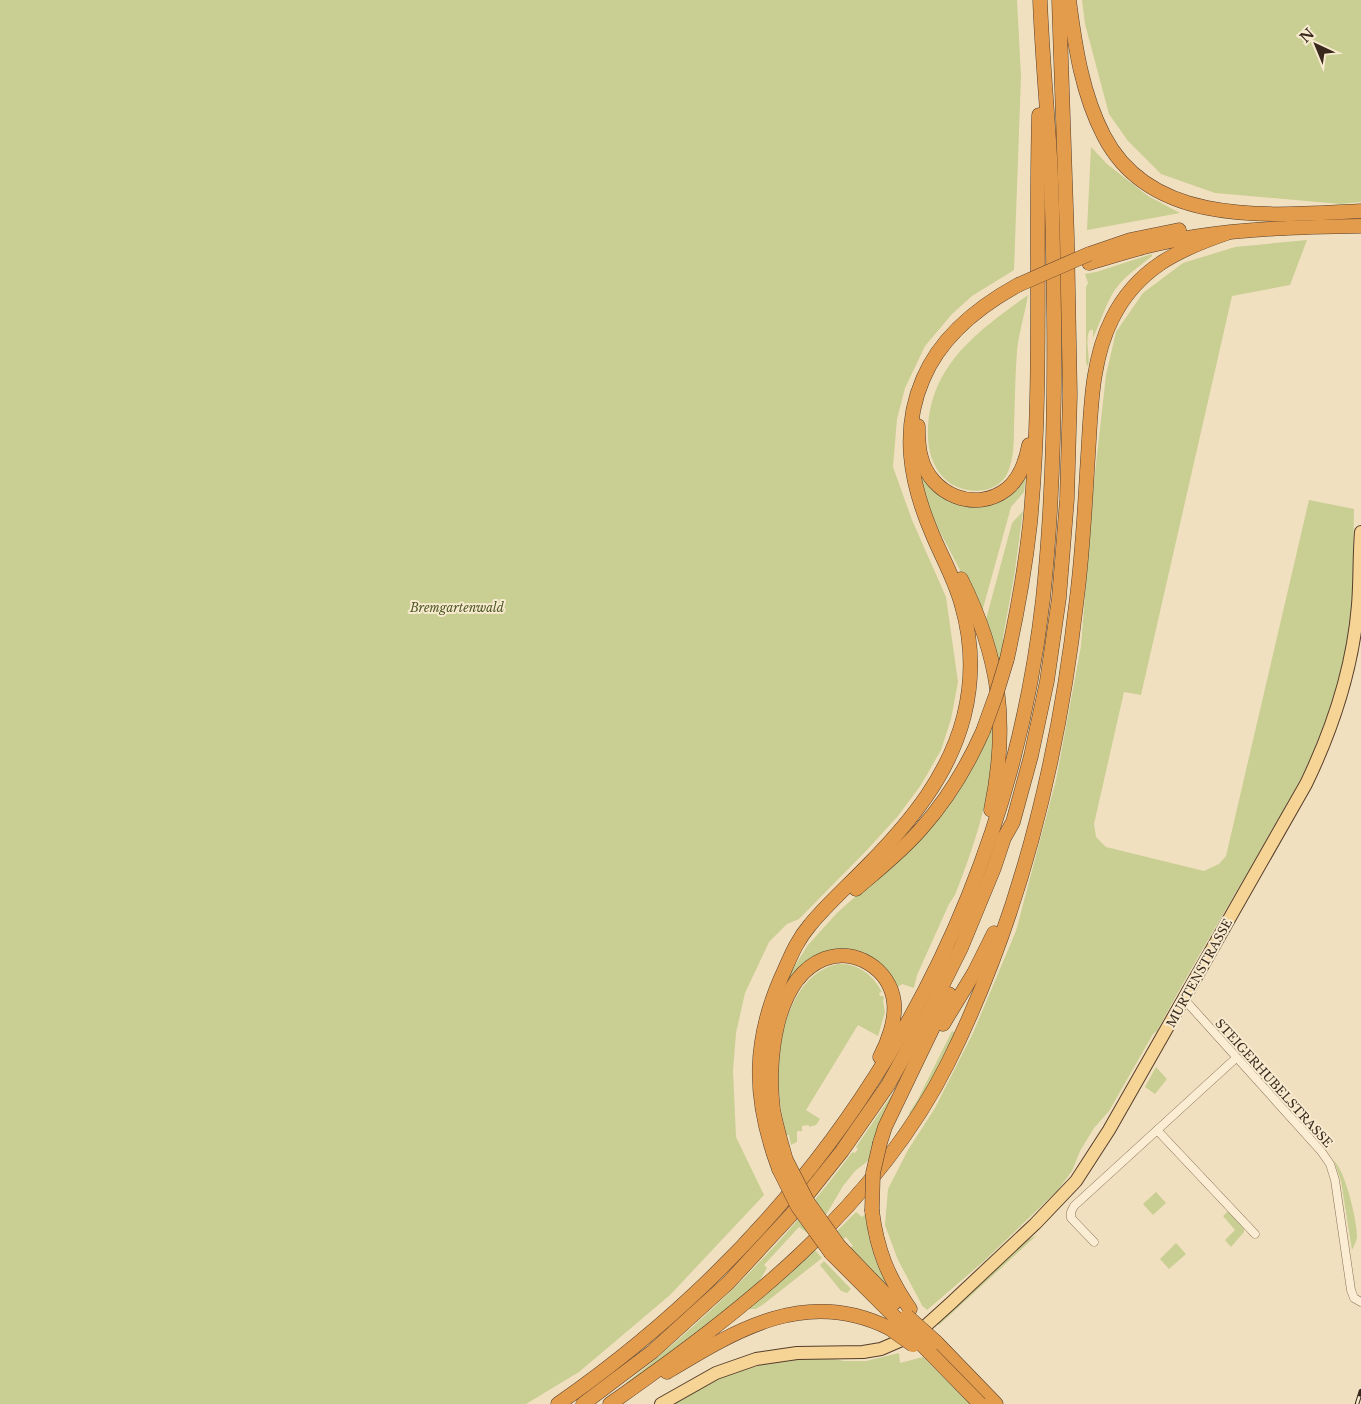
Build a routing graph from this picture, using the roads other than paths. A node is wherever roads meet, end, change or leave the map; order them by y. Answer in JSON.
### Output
{"nodes":[{"id":1,"x":1040,"y":0,"type":"edge"},
{"id":2,"x":1059,"y":0,"type":"edge"},
{"id":3,"x":1069,"y":0,"type":"edge"},
{"id":4,"x":1042,"y":42,"type":"junction"},
{"id":5,"x":1361,"y":211,"type":"edge"},
{"id":6,"x":1294,"y":214,"type":"junction"},
{"id":7,"x":1361,"y":226,"type":"edge"},
{"id":8,"x":1227,"y":233,"type":"junction"},
{"id":9,"x":1089,"y":258,"type":"junction"},
{"id":10,"x":1018,"y":290,"type":"junction"},
{"id":11,"x":1036,"y":394,"type":"junction"},
{"id":12,"x":919,"y":498,"type":"junction"},
{"id":13,"x":1361,"y":532,"type":"edge"},
{"id":14,"x":1041,"y":798,"type":"junction"},
{"id":15,"x":1013,"y":822,"type":"junction"},
{"id":16,"x":965,"y":902,"type":"junction"},
{"id":17,"x":785,"y":968,"type":"junction"},
{"id":18,"x":1184,"y":999,"type":"junction"},
{"id":19,"x":1236,"y":1058,"type":"junction"},
{"id":20,"x":914,"y":1066,"type":"junction"},
{"id":21,"x":839,"y":1130,"type":"junction"},
{"id":22,"x":1157,"y":1130,"type":"junction"},
{"id":23,"x":783,"y":1165,"type":"junction"},
{"id":24,"x":1255,"y":1234,"type":"dead end"},
{"id":25,"x":1094,"y":1242,"type":"dead end"},
{"id":26,"x":1361,"y":1302,"type":"edge"},
{"id":27,"x":900,"y":1318,"type":"junction"},
{"id":28,"x":558,"y":1404,"type":"edge"},
{"id":29,"x":583,"y":1404,"type":"edge"},
{"id":30,"x":610,"y":1404,"type":"edge"},
{"id":31,"x":617,"y":1404,"type":"edge"},
{"id":32,"x":662,"y":1404,"type":"edge"},
{"id":33,"x":973,"y":1404,"type":"edge"},
{"id":34,"x":980,"y":1404,"type":"edge"},
{"id":35,"x":996,"y":1404,"type":"edge"}],
"edges":[{"from":1,"to":4,"type":"highway"},
{"from":2,"to":15,"type":"highway"},
{"from":3,"to":6,"type":"highway"},
{"from":4,"to":11,"type":"highway"},
{"from":4,"to":16,"type":"highway"},
{"from":5,"to":6,"type":"highway"},
{"from":6,"to":9,"type":"highway"},
{"from":7,"to":8,"type":"highway"},
{"from":8,"to":9,"type":"highway"},
{"from":8,"to":14,"type":"highway"},
{"from":9,"to":10,"type":"highway"},
{"from":10,"to":11,"type":"highway"},
{"from":10,"to":12,"type":"highway"},
{"from":11,"to":17,"type":"highway","bridge":true},
{"from":12,"to":16,"type":"highway"},
{"from":12,"to":17,"type":"highway"},
{"from":13,"to":18,"type":"main road","name":"MURTENSTRASSE"},
{"from":14,"to":20,"type":"highway"},
{"from":14,"to":30,"type":"highway"},
{"from":15,"to":20,"type":"highway"},
{"from":15,"to":29,"type":"highway"},
{"from":16,"to":21,"type":"highway"},
{"from":17,"to":23,"type":"highway"},
{"from":18,"to":19,"type":"street","name":"STEIGERHUBELSTRASSE"},
{"from":18,"to":32,"type":"main road","name":"MURTENSTRASSE"},
{"from":19,"to":22,"type":"street"},
{"from":19,"to":26,"type":"street","name":"STEIGERHUBELSTRASSE"},
{"from":20,"to":27,"type":"highway","bridge":true},
{"from":21,"to":23,"type":"highway"},
{"from":21,"to":28,"type":"highway"},
{"from":22,"to":24,"type":"street"},
{"from":22,"to":25,"type":"street"},
{"from":23,"to":27,"type":"highway","bridge":true},
{"from":27,"to":31,"type":"highway"},
{"from":27,"to":33,"type":"highway","bridge":true},
{"from":27,"to":34,"type":"highway","bridge":true},
{"from":27,"to":35,"type":"highway","bridge":true}]}
